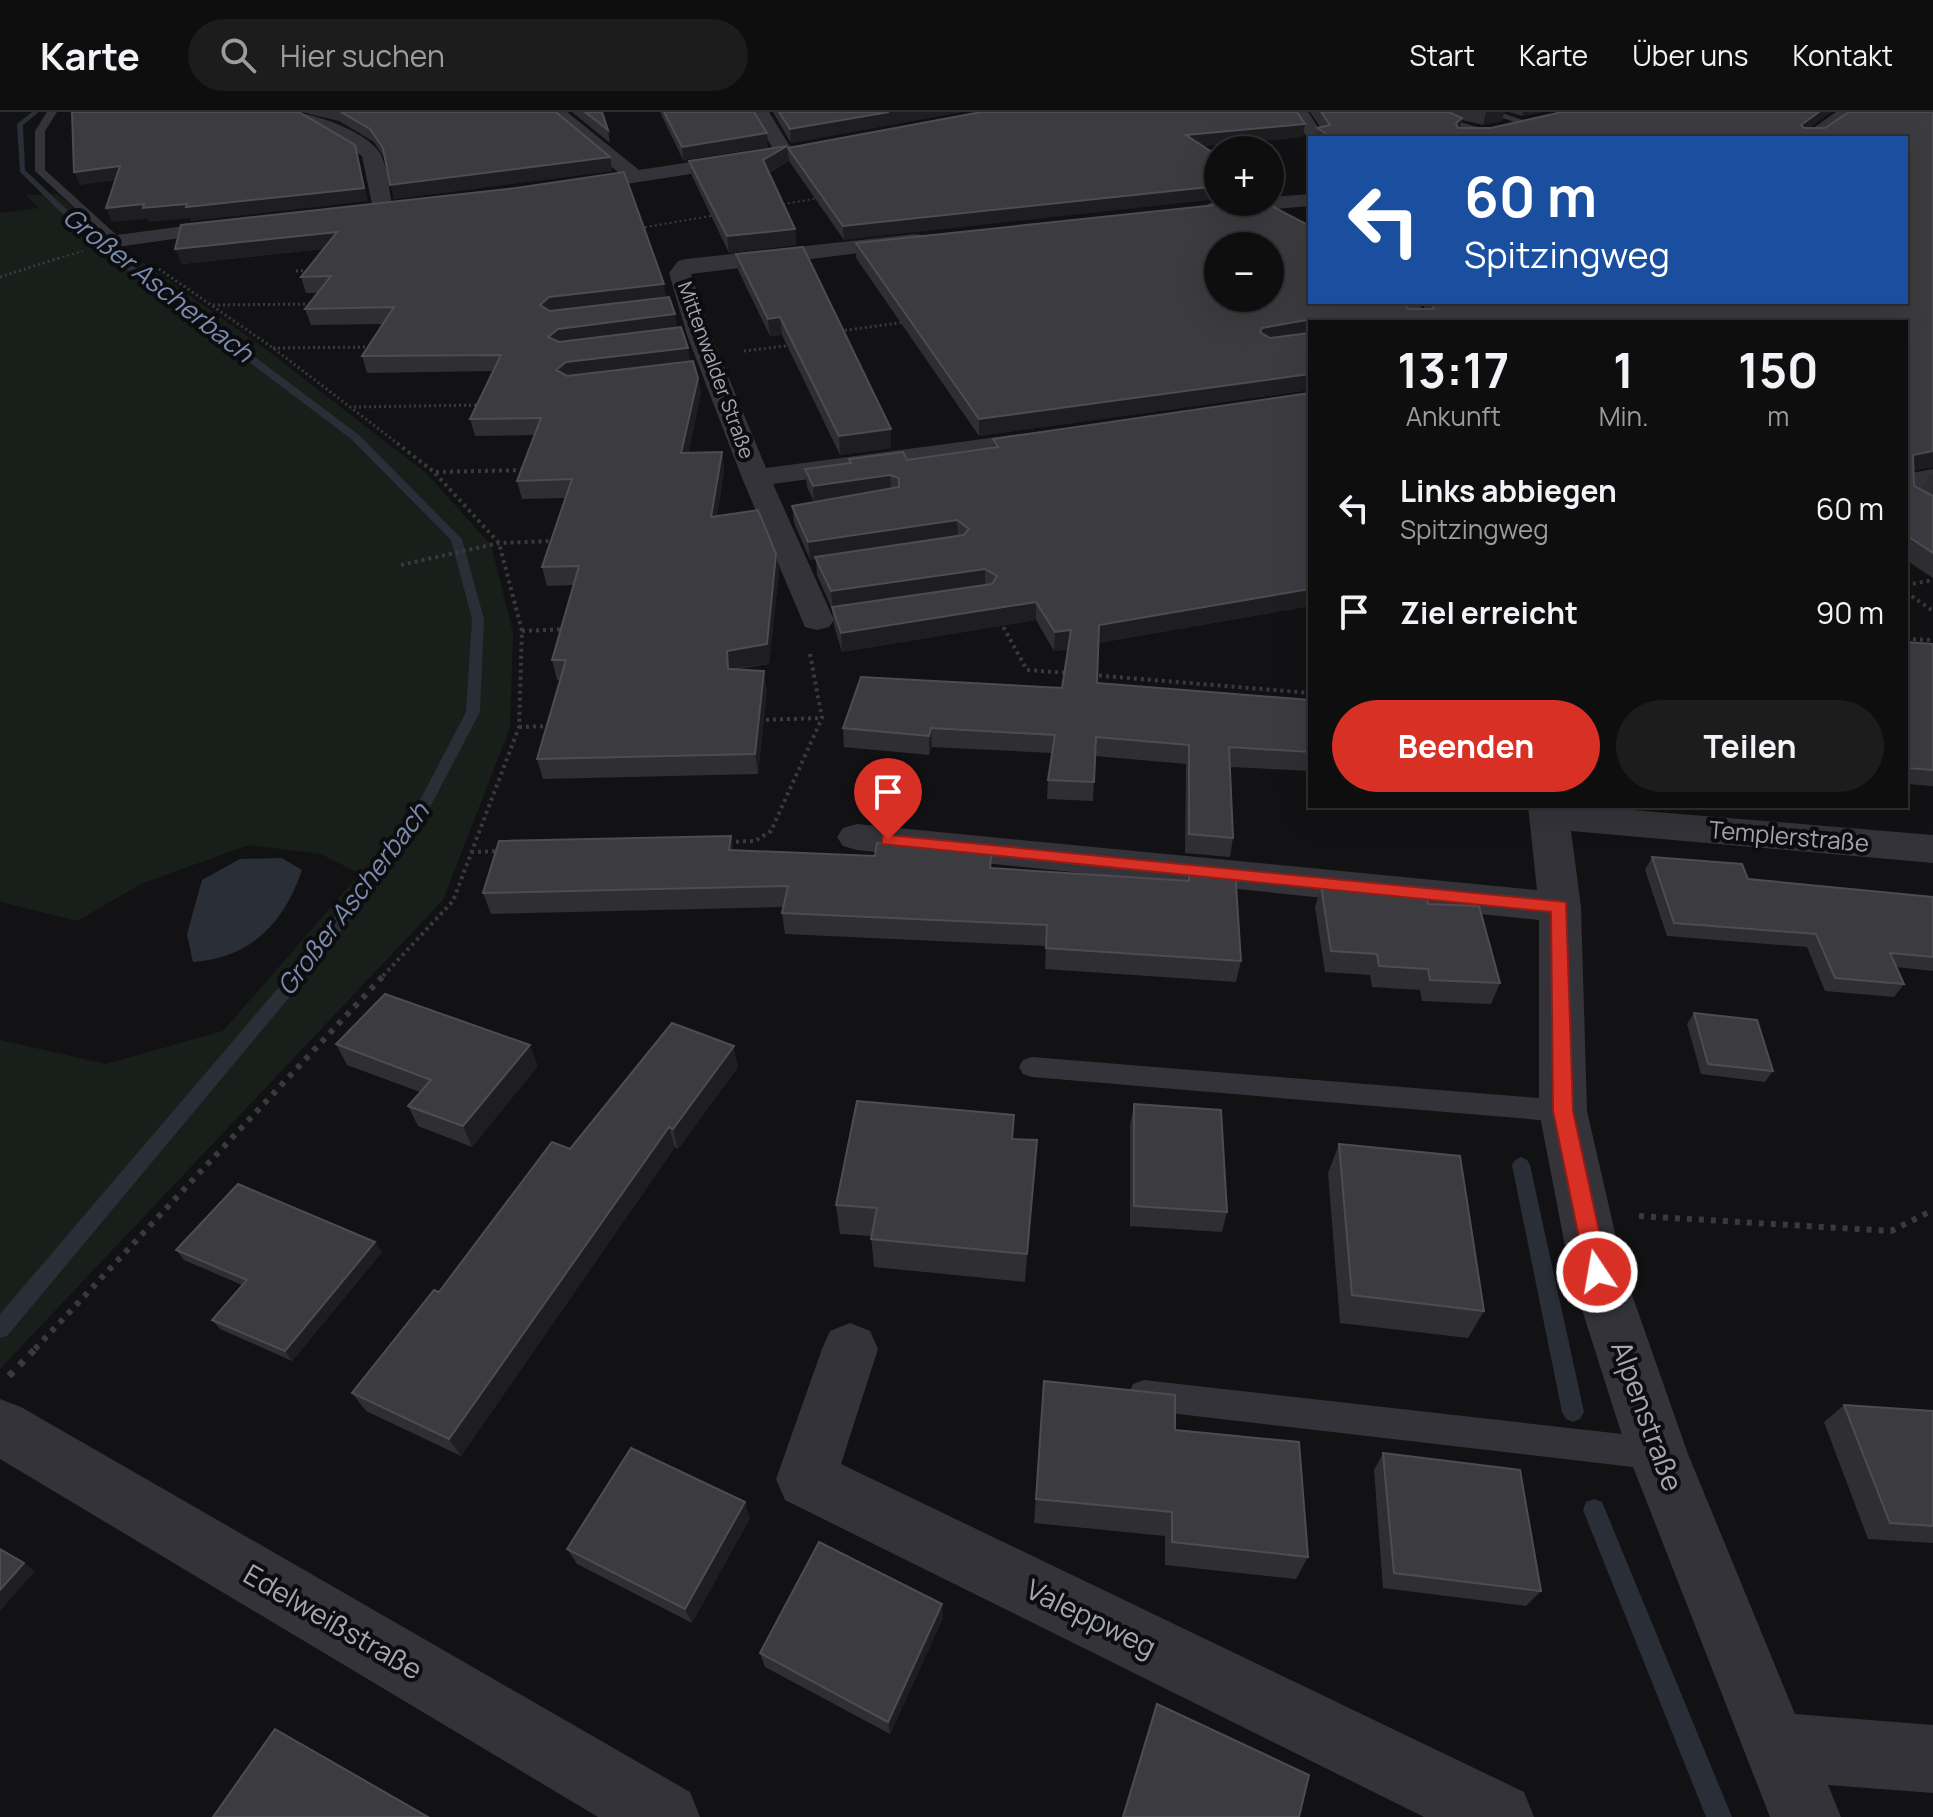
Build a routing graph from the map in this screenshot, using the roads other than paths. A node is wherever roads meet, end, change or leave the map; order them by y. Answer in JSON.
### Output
{"nodes":[{"id":1,"x":52,"y":112,"type":"edge"},
{"id":2,"x":297,"y":112,"type":"edge"},
{"id":3,"x":556,"y":112,"type":"edge"},
{"id":4,"x":760,"y":112,"type":"edge"},
{"id":5,"x":1299,"y":112,"type":"edge"},
{"id":6,"x":1490,"y":112,"type":"edge"},
{"id":7,"x":1848,"y":112,"type":"edge"},
{"id":8,"x":1536,"y":122,"type":"joint"},
{"id":9,"x":1458,"y":131,"type":"edge"},
{"id":10,"x":1488,"y":133,"type":"junction"},
{"id":11,"x":1315,"y":136,"type":"edge"},
{"id":12,"x":1501,"y":136,"type":"edge"},
{"id":13,"x":1811,"y":136,"type":"edge"},
{"id":14,"x":636,"y":177,"type":"junction"},
{"id":15,"x":551,"y":189,"type":"edge"},
{"id":16,"x":1308,"y":200,"type":"edge"},
{"id":17,"x":384,"y":209,"type":"edge"},
{"id":18,"x":1189,"y":211,"type":"edge"},
{"id":19,"x":261,"y":223,"type":"edge"},
{"id":20,"x":934,"y":238,"type":"edge"},
{"id":21,"x":117,"y":241,"type":"joint"},
{"id":22,"x":1071,"y":435,"type":"edge"},
{"id":23,"x":756,"y":478,"type":"junction"},
{"id":24,"x":825,"y":619,"type":"road end"},
{"id":25,"x":1549,"y":811,"type":"edge"},
{"id":26,"x":857,"y":837,"type":"dead end"},
{"id":27,"x":1933,"y":849,"type":"edge"},
{"id":28,"x":1560,"y":907,"type":"junction"},
{"id":29,"x":1032,"y":1067,"type":"dead end"},
{"id":30,"x":1563,"y":1111,"type":"junction"},
{"id":31,"x":850,"y":1349,"type":"dead end"},
{"id":32,"x":1107,"y":1391,"type":"edge"},
{"id":33,"x":2,"y":1404,"type":"edge"},
{"id":34,"x":1658,"y":1454,"type":"junction"},
{"id":35,"x":1774,"y":1747,"type":"junction"},
{"id":36,"x":1933,"y":1759,"type":"edge"},
{"id":37,"x":665,"y":1817,"type":"edge"},
{"id":38,"x":1499,"y":1817,"type":"edge"},
{"id":39,"x":1806,"y":1817,"type":"edge"}],
"edges":[{"from":1,"to":21,"type":"lane"},
{"from":2,"to":17,"type":"street"},
{"from":3,"to":14,"type":"street"},
{"from":4,"to":14,"type":"street"},
{"from":5,"to":11,"type":"street"},
{"from":6,"to":8,"type":"lane"},
{"from":7,"to":13,"type":"street"},
{"from":8,"to":10,"type":"street"},
{"from":9,"to":10,"type":"street"},
{"from":10,"to":12,"type":"street"},
{"from":14,"to":15,"type":"street"},
{"from":16,"to":18,"type":"street"},
{"from":19,"to":21,"type":"street"},
{"from":20,"to":23,"type":"street","name":"Mittenwalder Straße"},
{"from":22,"to":23,"type":"street","name":"Mittenwalder Straße"},
{"from":23,"to":24,"type":"street","name":"Mittenwalder Straße"},
{"from":25,"to":27,"type":"street","name":"Templerstraße"},
{"from":25,"to":28,"type":"street","name":"Alpenstraße"},
{"from":26,"to":28,"type":"street"},
{"from":28,"to":30,"type":"street","name":"Alpenstraße"},
{"from":29,"to":30,"type":"lane"},
{"from":30,"to":34,"type":"street","name":"Alpenstraße"},
{"from":31,"to":38,"type":"street","name":"Valeppweg"},
{"from":32,"to":34,"type":"lane"},
{"from":33,"to":37,"type":"street","name":"Edelweißstraße"},
{"from":34,"to":35,"type":"street","name":"Alpenstraße"},
{"from":35,"to":36,"type":"street"},
{"from":35,"to":39,"type":"street","name":"Alpenstraße"}]}
